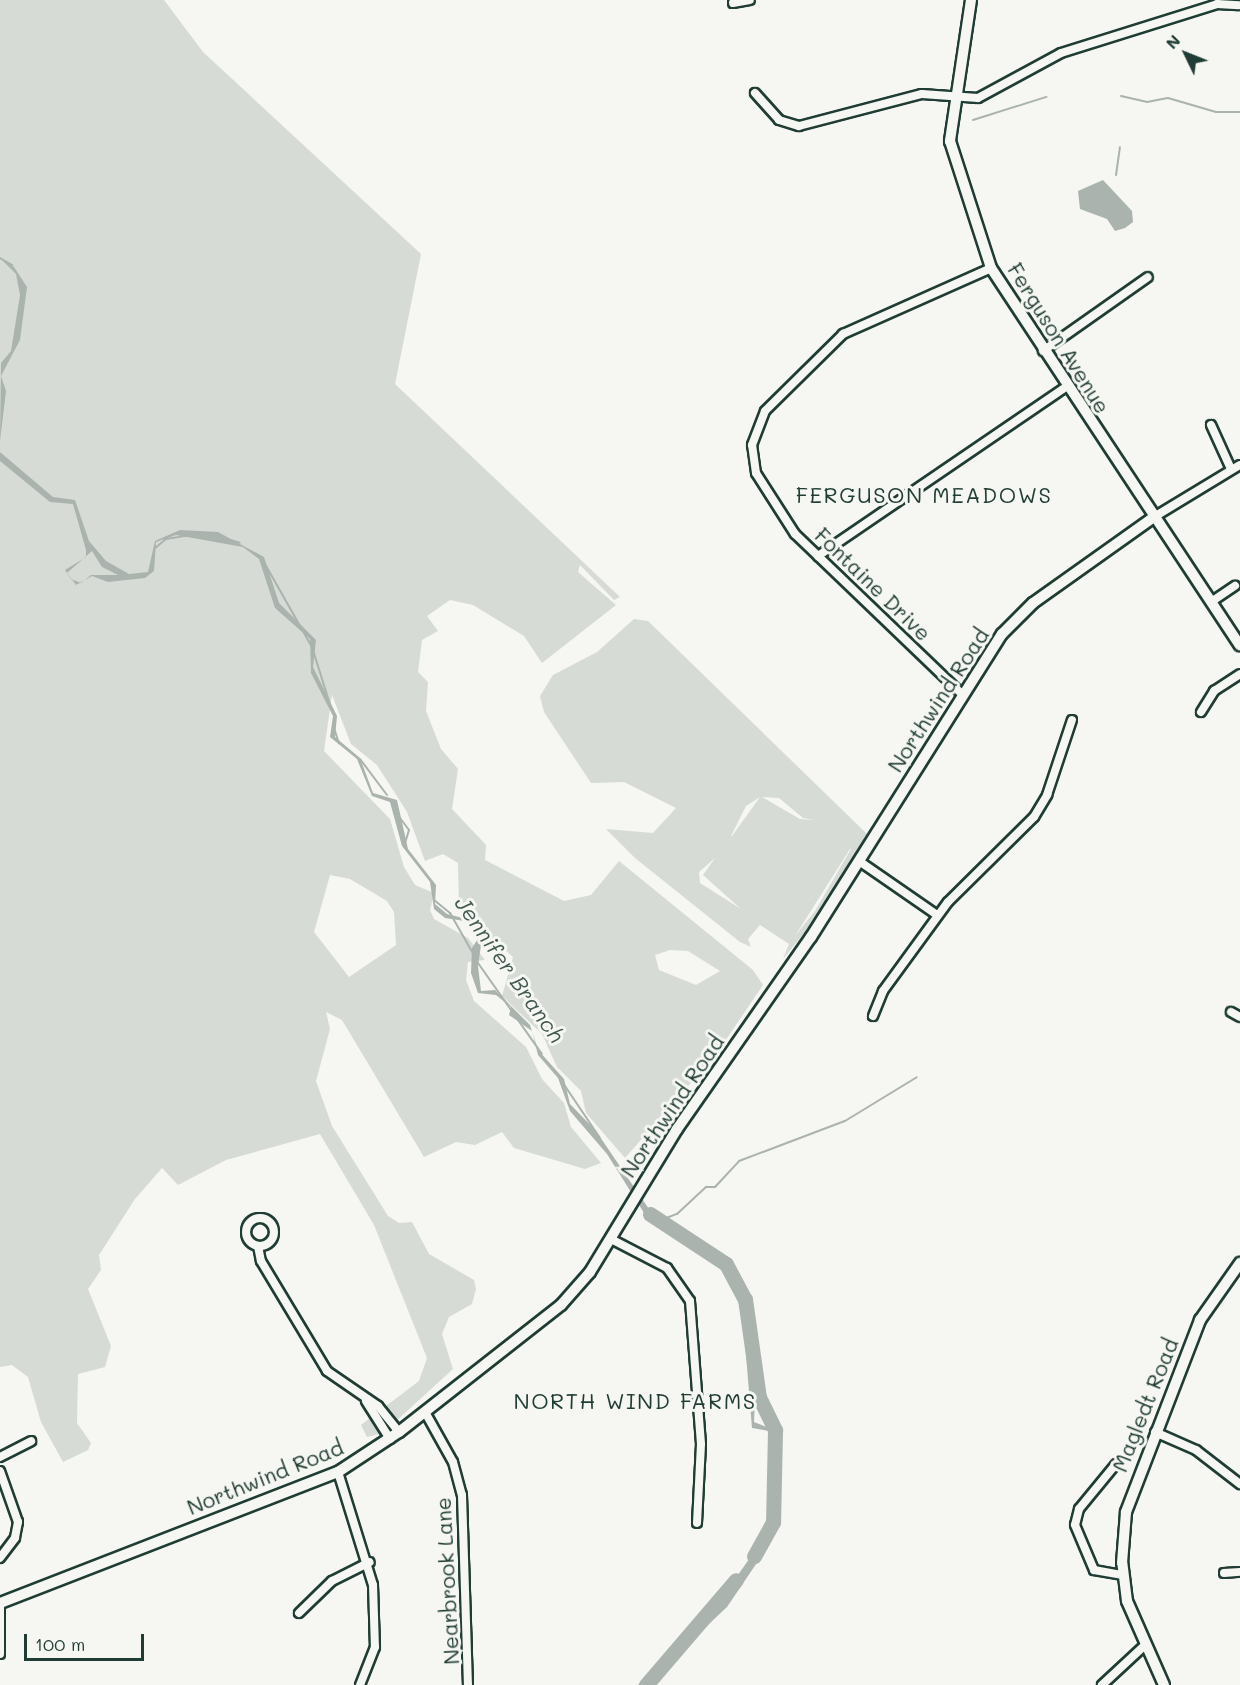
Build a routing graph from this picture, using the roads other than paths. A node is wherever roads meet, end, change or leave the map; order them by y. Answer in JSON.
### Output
{"nodes":[{"id":1,"x":750,"y":0,"type":"edge"},
{"id":2,"x":971,"y":0,"type":"edge"},
{"id":3,"x":733,"y":3,"type":"dead end"},
{"id":4,"x":1239,"y":5,"type":"edge"},
{"id":5,"x":755,"y":93,"type":"dead end"},
{"id":6,"x":955,"y":96,"type":"junction"},
{"id":7,"x":991,"y":268,"type":"junction"},
{"id":8,"x":1148,"y":277,"type":"dead end"},
{"id":9,"x":1042,"y":352,"type":"junction"},
{"id":10,"x":1066,"y":387,"type":"junction"},
{"id":11,"x":1211,"y":425,"type":"dead end"},
{"id":12,"x":1240,"y":465,"type":"edge"},
{"id":13,"x":1231,"y":468,"type":"junction"},
{"id":14,"x":1154,"y":517,"type":"junction"},
{"id":15,"x":818,"y":556,"type":"junction"},
{"id":16,"x":1235,"y":586,"type":"dead end"},
{"id":17,"x":1211,"y":602,"type":"junction"},
{"id":18,"x":1240,"y":645,"type":"edge"},
{"id":19,"x":1240,"y":674,"type":"edge"},
{"id":20,"x":962,"y":694,"type":"junction"},
{"id":21,"x":1201,"y":712,"type":"dead end"},
{"id":22,"x":1072,"y":720,"type":"dead end"},
{"id":23,"x":859,"y":861,"type":"junction"},
{"id":24,"x":937,"y":915,"type":"junction"},
{"id":25,"x":1231,"y":1012,"type":"dead end"},
{"id":26,"x":873,"y":1016,"type":"dead end"},
{"id":27,"x":1240,"y":1017,"type":"edge"},
{"id":28,"x":611,"y":1239,"type":"junction"},
{"id":29,"x":258,"y":1246,"type":"dead end"},
{"id":30,"x":1240,"y":1263,"type":"edge"},
{"id":31,"x":366,"y":1401,"type":"junction"},
{"id":32,"x":425,"y":1412,"type":"junction"},
{"id":33,"x":399,"y":1432,"type":"junction"},
{"id":34,"x":1155,"y":1432,"type":"junction"},
{"id":35,"x":390,"y":1439,"type":"junction"},
{"id":36,"x":31,"y":1441,"type":"dead end"},
{"id":37,"x":0,"y":1457,"type":"edge"},
{"id":38,"x":1116,"y":1464,"type":"dead end"},
{"id":39,"x":0,"y":1471,"type":"edge"},
{"id":40,"x":338,"y":1472,"type":"junction"},
{"id":41,"x":1240,"y":1484,"type":"edge"},
{"id":42,"x":697,"y":1523,"type":"dead end"},
{"id":43,"x":0,"y":1558,"type":"edge"},
{"id":44,"x":370,"y":1563,"type":"junction"},
{"id":45,"x":1240,"y":1572,"type":"edge"},
{"id":46,"x":1224,"y":1573,"type":"dead end"},
{"id":47,"x":1122,"y":1575,"type":"junction"},
{"id":48,"x":0,"y":1603,"type":"edge"},
{"id":49,"x":299,"y":1613,"type":"dead end"},
{"id":50,"x":1144,"y":1646,"type":"junction"},
{"id":51,"x":0,"y":1654,"type":"edge"},
{"id":52,"x":360,"y":1685,"type":"edge"},
{"id":53,"x":468,"y":1685,"type":"edge"},
{"id":54,"x":1102,"y":1685,"type":"edge"},
{"id":55,"x":1164,"y":1685,"type":"edge"}],
"edges":[{"from":1,"to":3,"type":"street"},
{"from":2,"to":6,"type":"street","name":"Ferguson Avenue"},
{"from":4,"to":6,"type":"street"},
{"from":5,"to":6,"type":"street"},
{"from":6,"to":7,"type":"street","name":"Ferguson Avenue"},
{"from":7,"to":9,"type":"street","name":"Ferguson Avenue"},
{"from":7,"to":15,"type":"street","name":"Fontaine Drive"},
{"from":8,"to":9,"type":"street"},
{"from":9,"to":10,"type":"street","name":"Ferguson Avenue"},
{"from":10,"to":14,"type":"street","name":"Ferguson Avenue"},
{"from":10,"to":15,"type":"street"},
{"from":11,"to":13,"type":"street"},
{"from":12,"to":13,"type":"street","name":"Northwind Road"},
{"from":13,"to":14,"type":"street","name":"Northwind Road"},
{"from":14,"to":17,"type":"street"},
{"from":14,"to":20,"type":"street","name":"Northwind Road"},
{"from":15,"to":20,"type":"street","name":"Fontaine Drive"},
{"from":16,"to":17,"type":"street"},
{"from":17,"to":18,"type":"street"},
{"from":19,"to":21,"type":"street"},
{"from":20,"to":23,"type":"street","name":"Northwind Road"},
{"from":22,"to":24,"type":"street"},
{"from":23,"to":24,"type":"street"},
{"from":23,"to":28,"type":"street","name":"Northwind Road"},
{"from":24,"to":26,"type":"street"},
{"from":25,"to":27,"type":"street"},
{"from":28,"to":32,"type":"street","name":"Northwind Road"},
{"from":28,"to":42,"type":"street"},
{"from":29,"to":31,"type":"street"},
{"from":30,"to":34,"type":"street","name":"Magledt Road"},
{"from":31,"to":33,"type":"street"},
{"from":31,"to":35,"type":"street"},
{"from":32,"to":33,"type":"street","name":"Northwind Road"},
{"from":32,"to":53,"type":"street","name":"Nearbrook Lane"},
{"from":33,"to":35,"type":"street","name":"Northwind Road"},
{"from":34,"to":41,"type":"street"},
{"from":34,"to":47,"type":"street","name":"Magledt Road"},
{"from":35,"to":40,"type":"street","name":"Northwind Road"},
{"from":36,"to":37,"type":"street"},
{"from":38,"to":47,"type":"street","name":"Magledt Road"},
{"from":39,"to":43,"type":"street"},
{"from":40,"to":44,"type":"street"},
{"from":40,"to":48,"type":"street","name":"Northwind Road"},
{"from":44,"to":49,"type":"street"},
{"from":44,"to":52,"type":"street"},
{"from":45,"to":46,"type":"street"},
{"from":47,"to":50,"type":"street","name":"Magledt Road"},
{"from":48,"to":51,"type":"street"},
{"from":50,"to":54,"type":"street"},
{"from":50,"to":55,"type":"street","name":"Magledt Road"}]}
